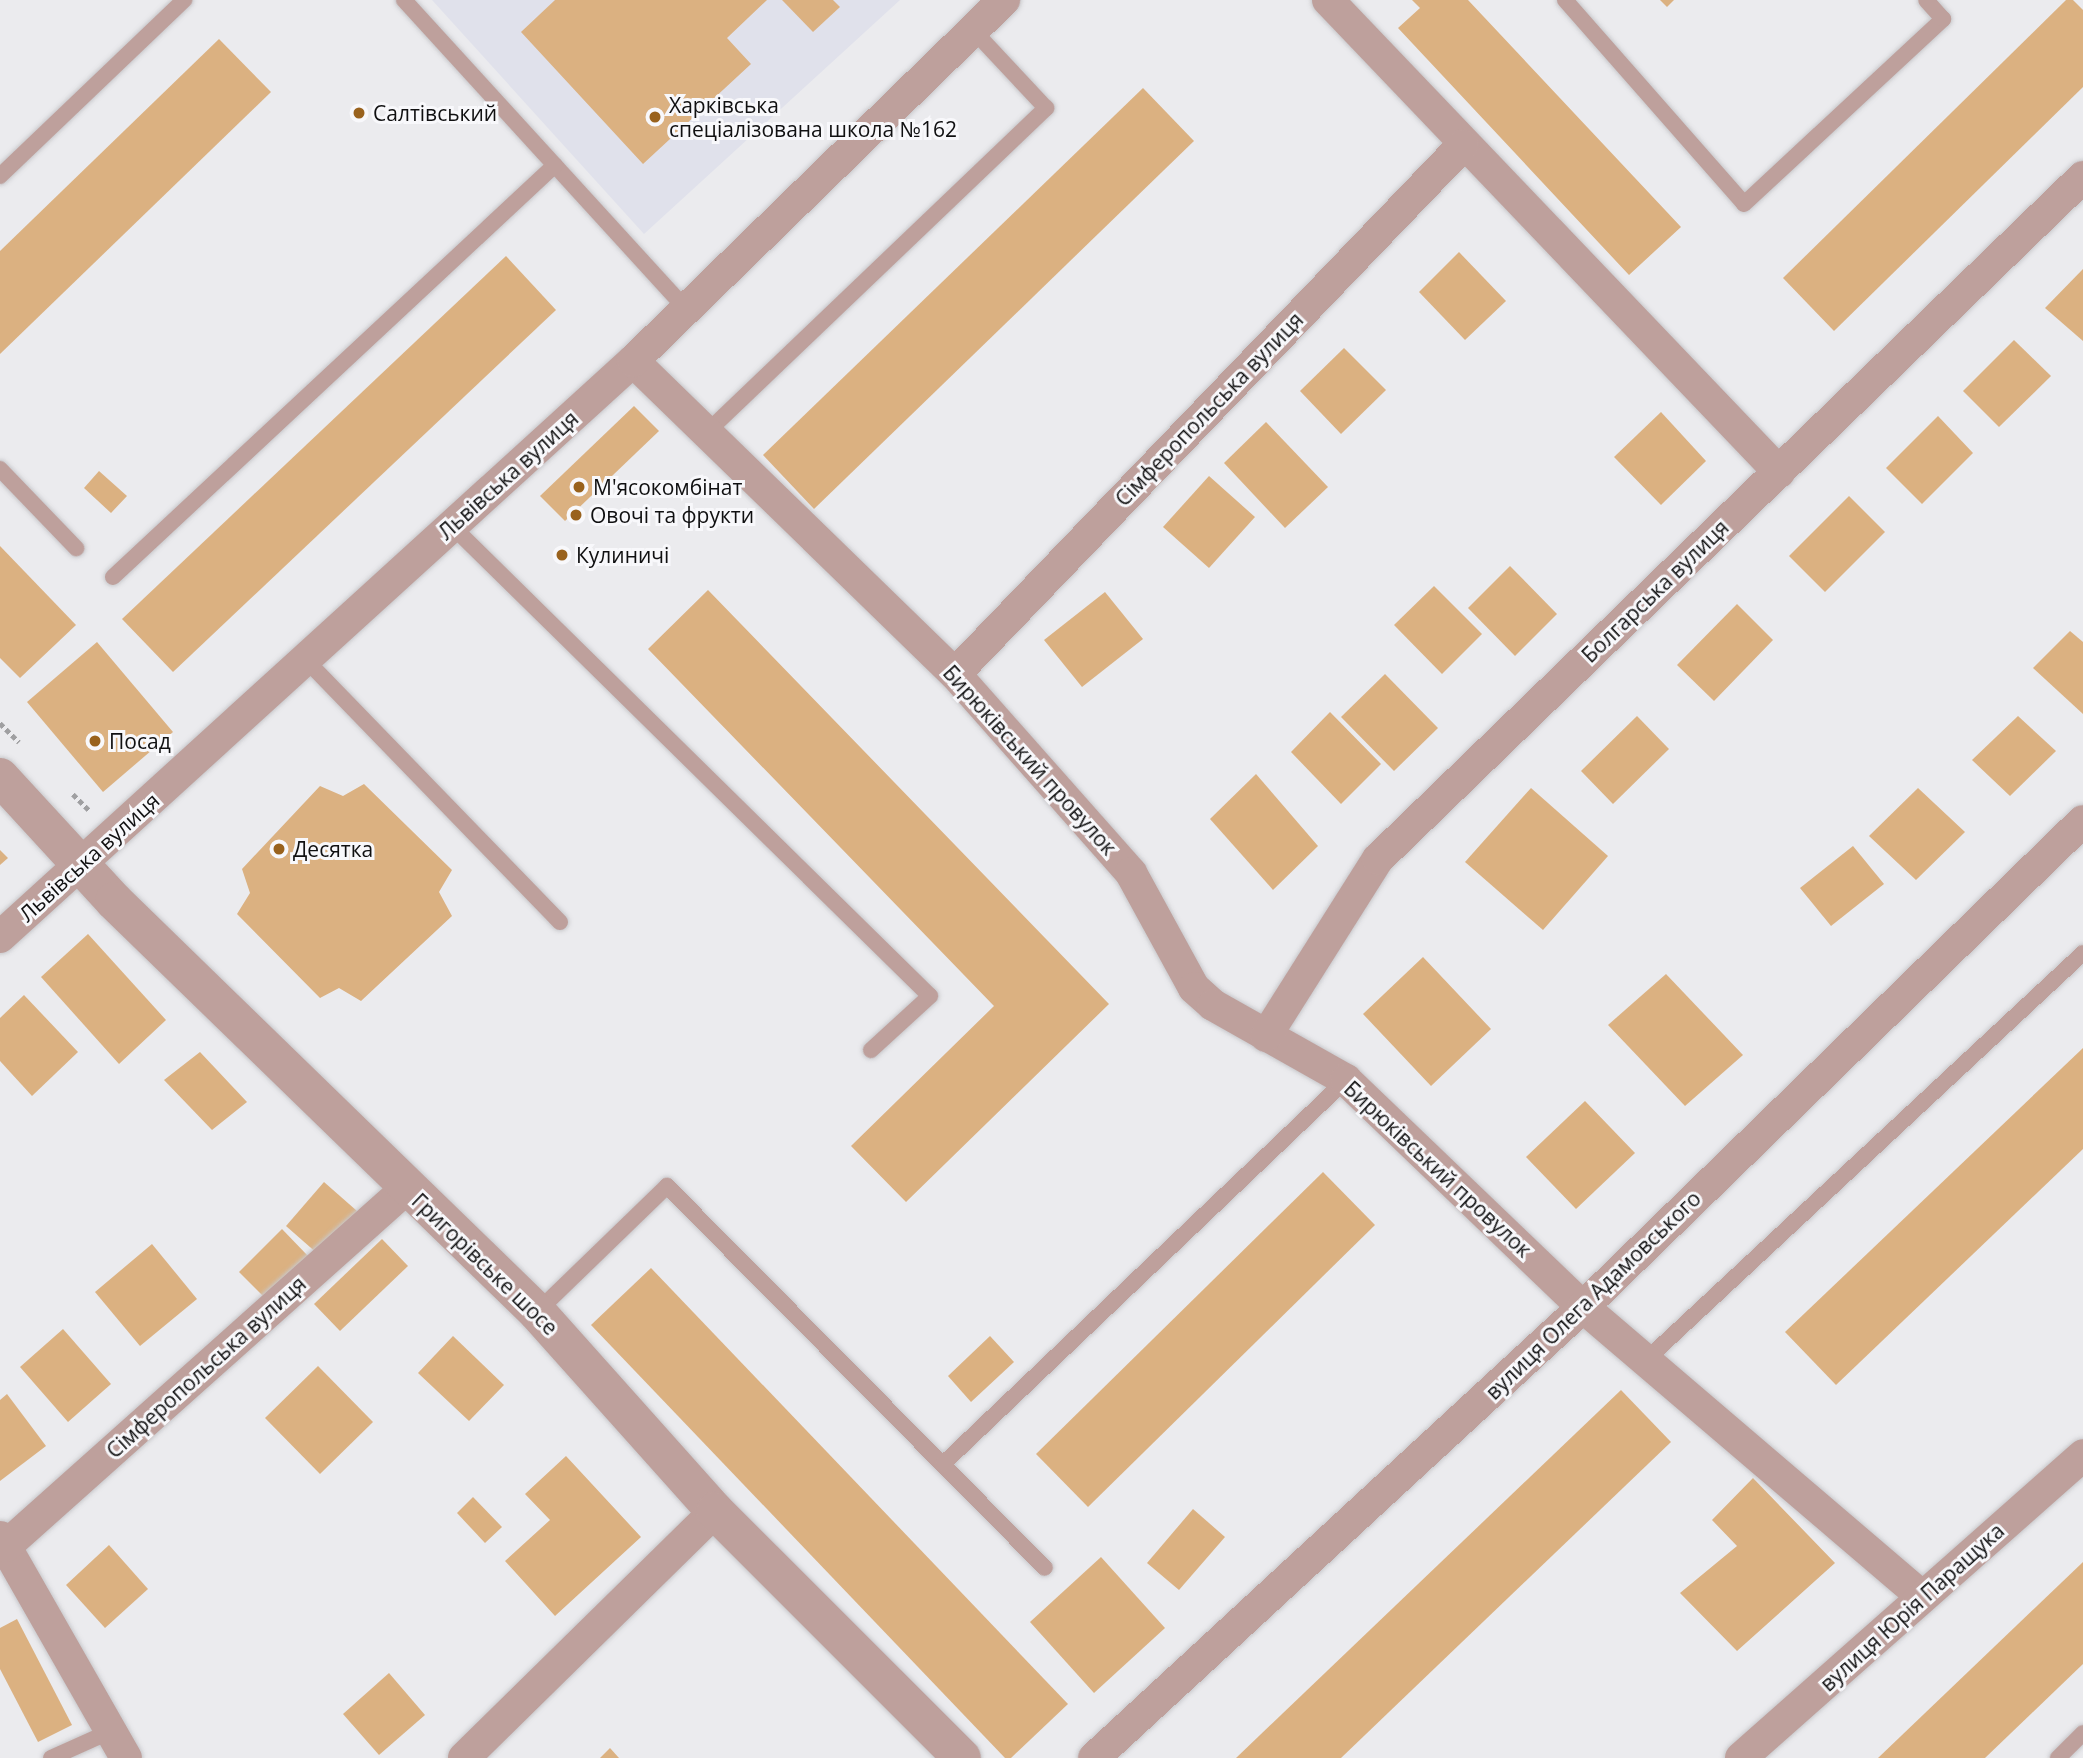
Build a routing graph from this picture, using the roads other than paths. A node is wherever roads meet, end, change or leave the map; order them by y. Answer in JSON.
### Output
{"nodes":[{"id":1,"x":184,"y":0,"type":"edge"},
{"id":2,"x":404,"y":0,"type":"edge"},
{"id":3,"x":1004,"y":0,"type":"edge"},
{"id":4,"x":1328,"y":0,"type":"edge"},
{"id":5,"x":1564,"y":0,"type":"edge"},
{"id":6,"x":1926,"y":0,"type":"edge"},
{"id":7,"x":974,"y":31,"type":"junction"},
{"id":8,"x":1463,"y":145,"type":"junction"},
{"id":9,"x":555,"y":165,"type":"junction"},
{"id":10,"x":0,"y":176,"type":"edge"},
{"id":11,"x":2083,"y":177,"type":"edge"},
{"id":12,"x":687,"y":310,"type":"junction"},
{"id":13,"x":633,"y":361,"type":"junction"},
{"id":14,"x":705,"y":435,"type":"junction"},
{"id":15,"x":0,"y":469,"type":"edge"},
{"id":16,"x":1779,"y":472,"type":"junction"},
{"id":17,"x":452,"y":526,"type":"junction"},
{"id":18,"x":76,"y":548,"type":"dead end"},
{"id":19,"x":113,"y":577,"type":"dead end"},
{"id":20,"x":306,"y":660,"type":"junction"},
{"id":21,"x":955,"y":674,"type":"junction"},
{"id":22,"x":0,"y":777,"type":"edge"},
{"id":23,"x":2083,"y":821,"type":"edge"},
{"id":24,"x":81,"y":866,"type":"junction"},
{"id":25,"x":560,"y":922,"type":"dead end"},
{"id":26,"x":0,"y":937,"type":"edge"},
{"id":27,"x":2083,"y":953,"type":"edge"},
{"id":28,"x":1266,"y":1036,"type":"junction"},
{"id":29,"x":871,"y":1050,"type":"dead end"},
{"id":30,"x":1346,"y":1080,"type":"junction"},
{"id":31,"x":407,"y":1188,"type":"junction"},
{"id":32,"x":1583,"y":1307,"type":"junction"},
{"id":33,"x":537,"y":1312,"type":"junction"},
{"id":34,"x":1646,"y":1360,"type":"junction"},
{"id":35,"x":2083,"y":1455,"type":"edge"},
{"id":36,"x":943,"y":1464,"type":"junction"},
{"id":37,"x":715,"y":1511,"type":"junction"},
{"id":38,"x":3,"y":1542,"type":"edge"},
{"id":39,"x":1045,"y":1567,"type":"dead end"},
{"id":40,"x":1922,"y":1597,"type":"junction"},
{"id":41,"x":111,"y":1731,"type":"junction"},
{"id":42,"x":2083,"y":1733,"type":"edge"},
{"id":43,"x":51,"y":1758,"type":"edge"},
{"id":44,"x":126,"y":1758,"type":"edge"},
{"id":45,"x":464,"y":1758,"type":"edge"},
{"id":46,"x":962,"y":1758,"type":"edge"},
{"id":47,"x":1094,"y":1758,"type":"edge"},
{"id":48,"x":1741,"y":1758,"type":"edge"},
{"id":49,"x":2058,"y":1758,"type":"edge"}],
"edges":[{"from":1,"to":10,"type":"lane"},
{"from":2,"to":9,"type":"lane"},
{"from":3,"to":7,"type":"street","name":"Львівська вулиця"},
{"from":4,"to":8,"type":"street"},
{"from":5,"to":6,"type":"lane"},
{"from":7,"to":12,"type":"street","name":"Львівська вулиця"},
{"from":7,"to":14,"type":"lane"},
{"from":8,"to":16,"type":"street"},
{"from":8,"to":21,"type":"street","name":"Сімферопольська вулиця"},
{"from":9,"to":12,"type":"lane"},
{"from":9,"to":19,"type":"lane"},
{"from":11,"to":16,"type":"street","name":"Болгарська вулиця"},
{"from":12,"to":13,"type":"street","name":"Львівська вулиця"},
{"from":13,"to":14,"type":"street","name":"Бирюківський провулок"},
{"from":13,"to":17,"type":"street","name":"Львівська вулиця"},
{"from":14,"to":21,"type":"street","name":"Бирюківський провулок"},
{"from":15,"to":18,"type":"lane"},
{"from":16,"to":28,"type":"street","name":"Болгарська вулиця"},
{"from":17,"to":20,"type":"street","name":"Львівська вулиця"},
{"from":17,"to":29,"type":"lane"},
{"from":20,"to":24,"type":"street","name":"Львівська вулиця"},
{"from":20,"to":25,"type":"lane"},
{"from":21,"to":28,"type":"street","name":"Бирюківський провулок"},
{"from":22,"to":24,"type":"street","name":"Григорівське шосе"},
{"from":23,"to":32,"type":"street","name":"вулиця Олега Адамовського"},
{"from":24,"to":26,"type":"street","name":"Львівська вулиця"},
{"from":24,"to":31,"type":"street","name":"Григорівське шосе"},
{"from":27,"to":34,"type":"lane"},
{"from":28,"to":30,"type":"street","name":"Бирюківський провулок"},
{"from":30,"to":32,"type":"street","name":"Бирюківський провулок"},
{"from":30,"to":36,"type":"lane"},
{"from":31,"to":33,"type":"street","name":"Григорівське шосе"},
{"from":31,"to":38,"type":"street","name":"Сімферопольська вулиця"},
{"from":32,"to":34,"type":"street","name":"Бирюківський провулок"},
{"from":32,"to":47,"type":"street","name":"вулиця Олега Адамовського"},
{"from":33,"to":36,"type":"lane"},
{"from":33,"to":37,"type":"street","name":"Григорівське шосе"},
{"from":34,"to":40,"type":"street","name":"Бирюківський провулок"},
{"from":35,"to":40,"type":"street","name":"вулиця Юрія Паращука"},
{"from":36,"to":39,"type":"lane"},
{"from":37,"to":45,"type":"street"},
{"from":37,"to":46,"type":"street","name":"Григорівське шосе"},
{"from":38,"to":41,"type":"street"},
{"from":40,"to":48,"type":"street","name":"вулиця Юрія Паращука"},
{"from":41,"to":43,"type":"lane"},
{"from":41,"to":44,"type":"street"},
{"from":42,"to":49,"type":"lane"}]}
